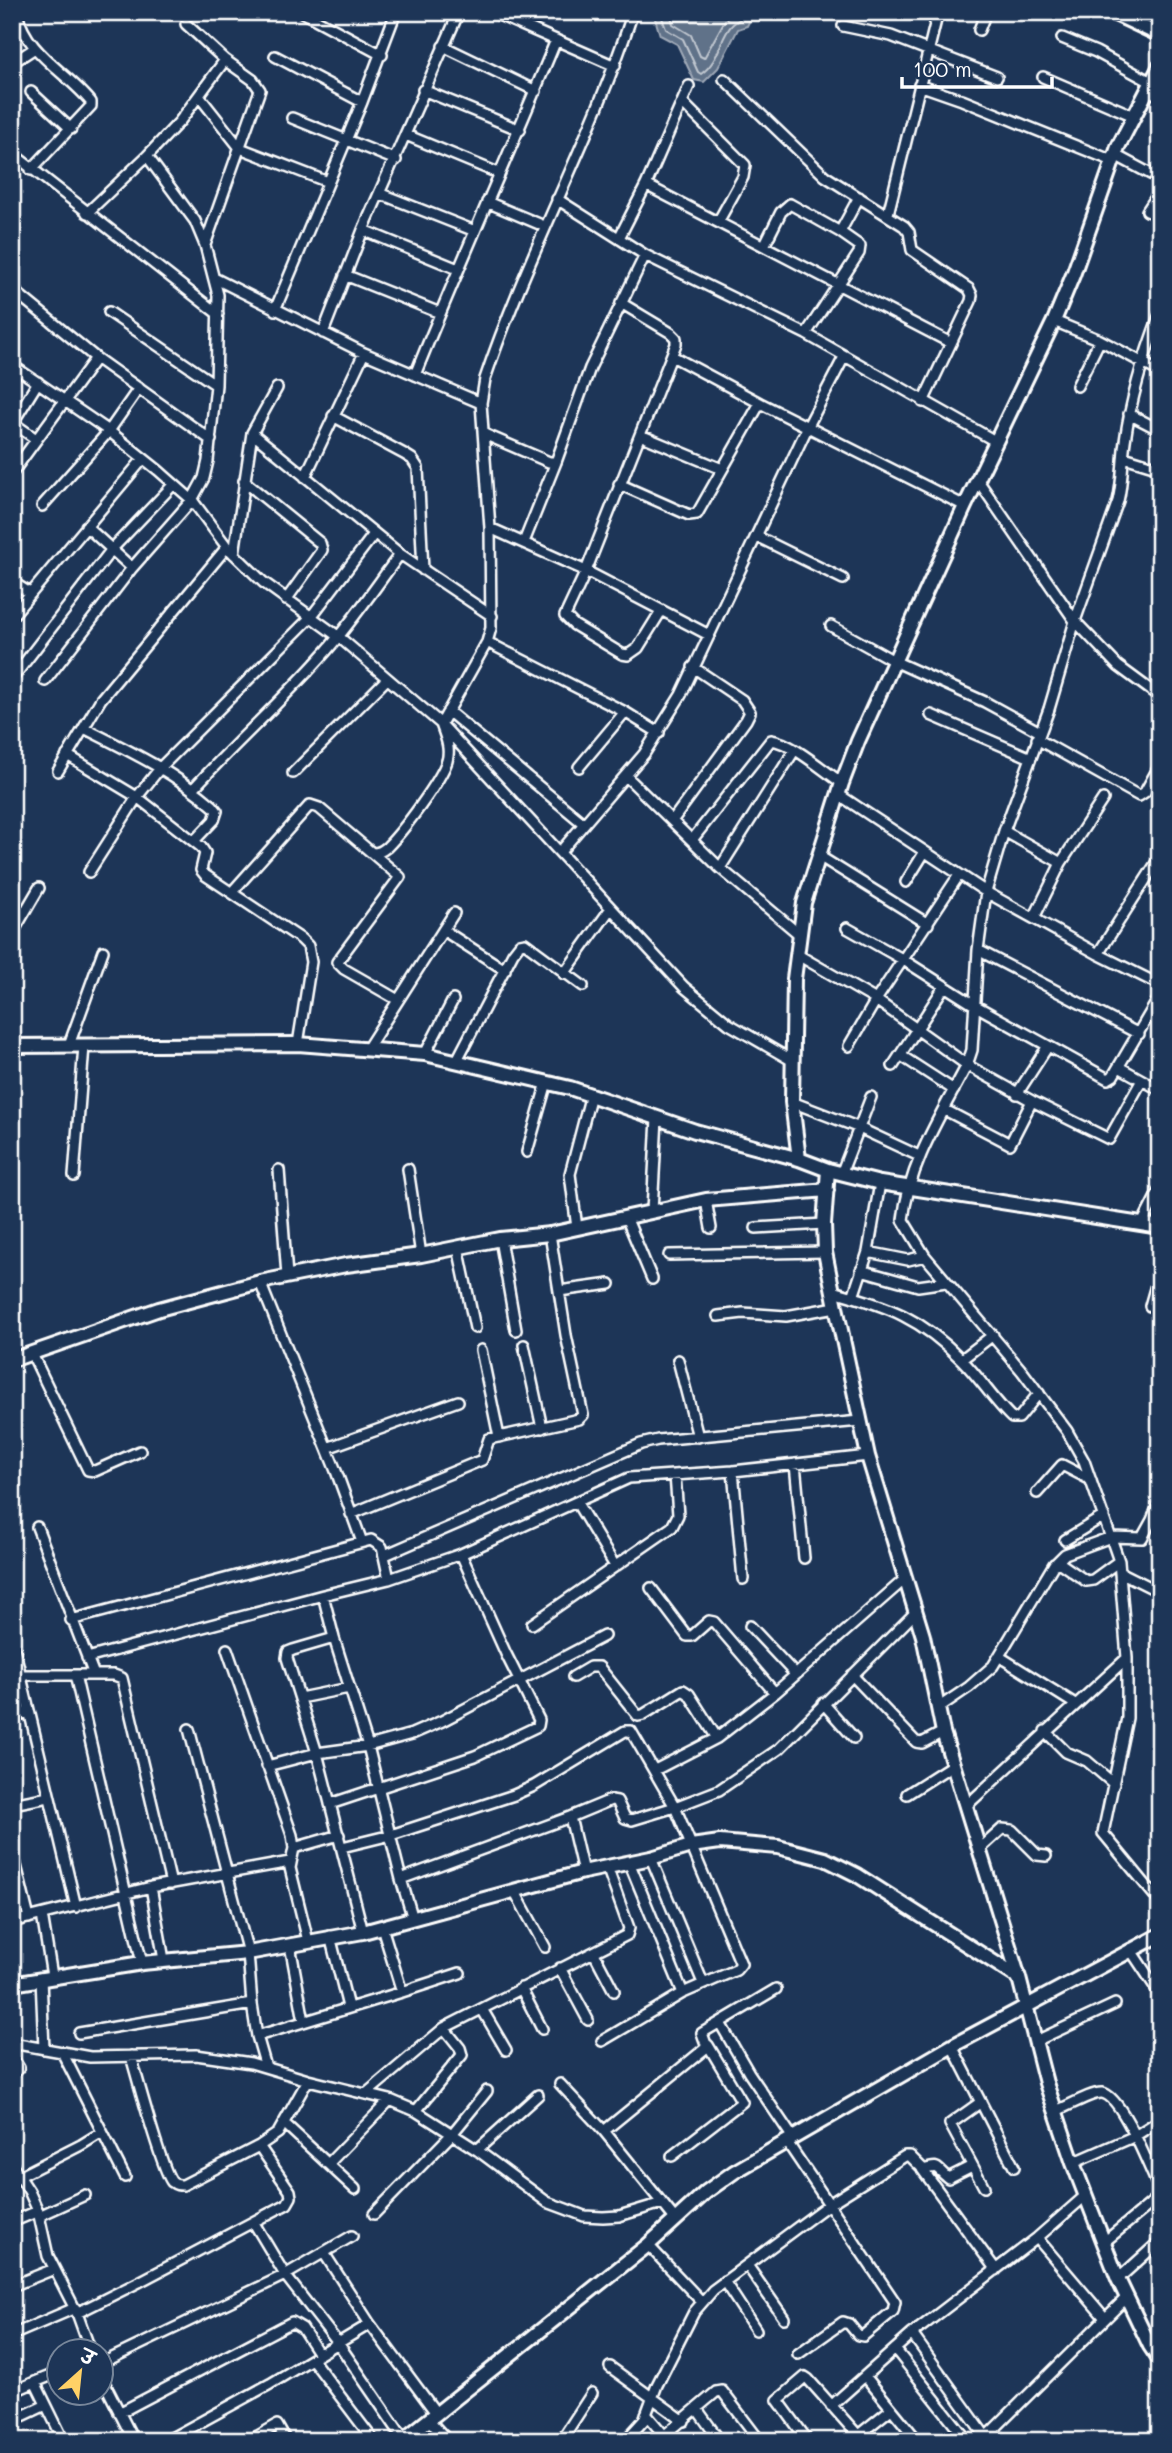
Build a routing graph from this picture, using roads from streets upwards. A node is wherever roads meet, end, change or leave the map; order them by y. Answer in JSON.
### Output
{"nodes":[{"id":1,"x":17,"y":12,"type":"edge"},
{"id":2,"x":302,"y":12,"type":"edge"},
{"id":3,"x":397,"y":12,"type":"edge"},
{"id":4,"x":459,"y":12,"type":"edge"},
{"id":5,"x":492,"y":12,"type":"edge"},
{"id":6,"x":633,"y":12,"type":"edge"},
{"id":7,"x":938,"y":12,"type":"edge"},
{"id":8,"x":986,"y":12,"type":"edge"},
{"id":9,"x":1111,"y":12,"type":"edge"},
{"id":10,"x":186,"y":24,"type":"dead end"},
{"id":11,"x":843,"y":26,"type":"dead end"},
{"id":12,"x":979,"y":30,"type":"dead end"},
{"id":13,"x":1160,"y":35,"type":"edge"},
{"id":14,"x":1062,"y":38,"type":"dead end"},
{"id":15,"x":556,"y":40,"type":"junction"},
{"id":16,"x":443,"y":46,"type":"junction"},
{"id":17,"x":35,"y":48,"type":"junction"},
{"id":18,"x":928,"y":50,"type":"junction"},
{"id":19,"x":382,"y":55,"type":"junction"},
{"id":20,"x":275,"y":56,"type":"dead end"},
{"id":21,"x":225,"y":60,"type":"junction"},
{"id":22,"x":12,"y":63,"type":"edge"},
{"id":23,"x":615,"y":66,"type":"junction"},
{"id":24,"x":1160,"y":66,"type":"edge"},
{"id":25,"x":997,"y":77,"type":"dead end"},
{"id":26,"x":1044,"y":78,"type":"dead end"},
{"id":27,"x":724,"y":79,"type":"dead end"},
{"id":28,"x":919,"y":85,"type":"junction"},
{"id":29,"x":689,"y":86,"type":"dead end"},
{"id":30,"x":1149,"y":86,"type":"junction"},
{"id":31,"x":423,"y":90,"type":"junction"},
{"id":32,"x":536,"y":91,"type":"junction"},
{"id":33,"x":31,"y":92,"type":"dead end"},
{"id":34,"x":199,"y":96,"type":"junction"},
{"id":35,"x":1160,"y":96,"type":"edge"},
{"id":36,"x":362,"y":102,"type":"junction"},
{"id":37,"x":682,"y":102,"type":"junction"},
{"id":38,"x":1134,"y":116,"type":"junction"},
{"id":39,"x":292,"y":118,"type":"dead end"},
{"id":40,"x":71,"y":129,"type":"junction"},
{"id":41,"x":520,"y":130,"type":"junction"},
{"id":42,"x":406,"y":135,"type":"junction"},
{"id":43,"x":347,"y":139,"type":"junction"},
{"id":44,"x":240,"y":148,"type":"junction"},
{"id":45,"x":12,"y":153,"type":"edge"},
{"id":46,"x":147,"y":156,"type":"junction"},
{"id":47,"x":1114,"y":158,"type":"junction"},
{"id":48,"x":396,"y":160,"type":"junction"},
{"id":49,"x":31,"y":170,"type":"junction"},
{"id":50,"x":498,"y":173,"type":"junction"},
{"id":51,"x":1160,"y":179,"type":"edge"},
{"id":52,"x":328,"y":182,"type":"junction"},
{"id":53,"x":646,"y":185,"type":"junction"},
{"id":54,"x":1160,"y":191,"type":"edge"},
{"id":55,"x":381,"y":194,"type":"junction"},
{"id":56,"x":859,"y":197,"type":"junction"},
{"id":57,"x":557,"y":199,"type":"junction"},
{"id":58,"x":487,"y":202,"type":"junction"},
{"id":59,"x":88,"y":213,"type":"junction"},
{"id":60,"x":888,"y":214,"type":"junction"},
{"id":61,"x":1160,"y":216,"type":"edge"},
{"id":62,"x":718,"y":222,"type":"junction"},
{"id":63,"x":544,"y":226,"type":"junction"},
{"id":64,"x":363,"y":230,"type":"junction"},
{"id":65,"x":475,"y":230,"type":"junction"},
{"id":66,"x":840,"y":232,"type":"junction"},
{"id":67,"x":619,"y":238,"type":"junction"},
{"id":68,"x":205,"y":245,"type":"junction"},
{"id":69,"x":764,"y":246,"type":"junction"},
{"id":70,"x":645,"y":255,"type":"junction"},
{"id":71,"x":458,"y":269,"type":"junction"},
{"id":72,"x":345,"y":275,"type":"junction"},
{"id":73,"x":214,"y":278,"type":"junction"},
{"id":74,"x":837,"y":284,"type":"junction"},
{"id":75,"x":12,"y":289,"type":"edge"},
{"id":76,"x":621,"y":303,"type":"junction"},
{"id":77,"x":275,"y":310,"type":"junction"},
{"id":78,"x":109,"y":312,"type":"dead end"},
{"id":79,"x":440,"y":313,"type":"junction"},
{"id":80,"x":218,"y":314,"type":"junction"},
{"id":81,"x":1160,"y":314,"type":"edge"},
{"id":82,"x":1054,"y":321,"type":"junction"},
{"id":83,"x":323,"y":333,"type":"junction"},
{"id":84,"x":806,"y":334,"type":"junction"},
{"id":85,"x":1100,"y":341,"type":"junction"},
{"id":86,"x":951,"y":343,"type":"junction"},
{"id":87,"x":364,"y":353,"type":"junction"},
{"id":88,"x":673,"y":356,"type":"junction"},
{"id":89,"x":844,"y":357,"type":"junction"},
{"id":90,"x":96,"y":358,"type":"junction"},
{"id":91,"x":1141,"y":362,"type":"junction"},
{"id":92,"x":12,"y":365,"type":"edge"},
{"id":93,"x":1159,"y":369,"type":"edge"},
{"id":94,"x":415,"y":375,"type":"junction"},
{"id":95,"x":38,"y":382,"type":"junction"},
{"id":96,"x":216,"y":385,"type":"junction"},
{"id":97,"x":1077,"y":386,"type":"dead end"},
{"id":98,"x":138,"y":388,"type":"junction"},
{"id":99,"x":277,"y":388,"type":"dead end"},
{"id":100,"x":66,"y":401,"type":"junction"},
{"id":101,"x":923,"y":402,"type":"junction"},
{"id":102,"x":481,"y":403,"type":"junction"},
{"id":103,"x":760,"y":403,"type":"junction"},
{"id":104,"x":1129,"y":414,"type":"junction"},
{"id":105,"x":333,"y":416,"type":"junction"},
{"id":106,"x":13,"y":423,"type":"edge"},
{"id":107,"x":808,"y":426,"type":"junction"},
{"id":108,"x":1160,"y":430,"type":"edge"},
{"id":109,"x":109,"y":431,"type":"junction"},
{"id":110,"x":252,"y":433,"type":"junction"},
{"id":111,"x":484,"y":434,"type":"junction"},
{"id":112,"x":640,"y":435,"type":"junction"},
{"id":113,"x":36,"y":439,"type":"junction"},
{"id":114,"x":211,"y":440,"type":"junction"},
{"id":115,"x":995,"y":441,"type":"junction"},
{"id":116,"x":1124,"y":457,"type":"junction"},
{"id":117,"x":143,"y":459,"type":"junction"},
{"id":118,"x":556,"y":462,"type":"junction"},
{"id":119,"x":1160,"y":468,"type":"edge"},
{"id":120,"x":722,"y":470,"type":"junction"},
{"id":121,"x":12,"y":473,"type":"edge"},
{"id":122,"x":305,"y":477,"type":"junction"},
{"id":123,"x":977,"y":479,"type":"junction"},
{"id":124,"x":244,"y":481,"type":"junction"},
{"id":125,"x":174,"y":484,"type":"junction"},
{"id":126,"x":619,"y":484,"type":"junction"},
{"id":127,"x":192,"y":500,"type":"junction"},
{"id":128,"x":42,"y":506,"type":"dead end"},
{"id":129,"x":965,"y":506,"type":"junction"},
{"id":130,"x":86,"y":526,"type":"junction"},
{"id":131,"x":490,"y":528,"type":"junction"},
{"id":132,"x":374,"y":534,"type":"junction"},
{"id":133,"x":756,"y":536,"type":"junction"},
{"id":134,"x":524,"y":542,"type":"junction"},
{"id":135,"x":113,"y":549,"type":"junction"},
{"id":136,"x":230,"y":551,"type":"junction"},
{"id":137,"x":400,"y":554,"type":"junction"},
{"id":138,"x":132,"y":568,"type":"junction"},
{"id":139,"x":423,"y":570,"type":"junction"},
{"id":140,"x":586,"y":571,"type":"junction"},
{"id":141,"x":843,"y":579,"type":"dead end"},
{"id":142,"x":12,"y":582,"type":"edge"},
{"id":143,"x":30,"y":593,"type":"junction"},
{"id":144,"x":286,"y":600,"type":"junction"},
{"id":145,"x":661,"y":611,"type":"junction"},
{"id":146,"x":12,"y":615,"type":"edge"},
{"id":147,"x":492,"y":616,"type":"junction"},
{"id":148,"x":310,"y":617,"type":"junction"},
{"id":149,"x":1075,"y":621,"type":"junction"},
{"id":150,"x":831,"y":626,"type":"dead end"},
{"id":151,"x":709,"y":635,"type":"junction"},
{"id":152,"x":339,"y":637,"type":"junction"},
{"id":153,"x":488,"y":642,"type":"junction"},
{"id":154,"x":894,"y":661,"type":"junction"},
{"id":155,"x":693,"y":667,"type":"junction"},
{"id":156,"x":12,"y":678,"type":"edge"},
{"id":157,"x":386,"y":680,"type":"junction"},
{"id":158,"x":45,"y":681,"type":"dead end"},
{"id":159,"x":1160,"y":696,"type":"edge"},
{"id":160,"x":449,"y":711,"type":"junction"},
{"id":161,"x":625,"y":712,"type":"junction"},
{"id":162,"x":931,"y":715,"type":"dead end"},
{"id":163,"x":441,"y":724,"type":"junction"},
{"id":164,"x":84,"y":728,"type":"junction"},
{"id":165,"x":659,"y":733,"type":"junction"},
{"id":166,"x":1039,"y":735,"type":"junction"},
{"id":167,"x":794,"y":751,"type":"junction"},
{"id":168,"x":67,"y":755,"type":"junction"},
{"id":169,"x":1031,"y":758,"type":"junction"},
{"id":170,"x":1160,"y":765,"type":"edge"},
{"id":171,"x":161,"y":767,"type":"junction"},
{"id":172,"x":579,"y":767,"type":"dead end"},
{"id":173,"x":58,"y":771,"type":"dead end"},
{"id":174,"x":293,"y":773,"type":"dead end"},
{"id":175,"x":627,"y":776,"type":"junction"},
{"id":176,"x":193,"y":789,"type":"junction"},
{"id":177,"x":840,"y":789,"type":"junction"},
{"id":178,"x":137,"y":797,"type":"junction"},
{"id":179,"x":1103,"y":799,"type":"dead end"},
{"id":180,"x":672,"y":821,"type":"junction"},
{"id":181,"x":584,"y":824,"type":"junction"},
{"id":182,"x":1004,"y":831,"type":"junction"},
{"id":183,"x":692,"y":840,"type":"junction"},
{"id":184,"x":194,"y":841,"type":"junction"},
{"id":185,"x":560,"y":852,"type":"junction"},
{"id":186,"x":372,"y":853,"type":"junction"},
{"id":187,"x":925,"y":853,"type":"junction"},
{"id":188,"x":819,"y":856,"type":"junction"},
{"id":189,"x":1160,"y":857,"type":"edge"},
{"id":190,"x":1061,"y":863,"type":"junction"},
{"id":191,"x":720,"y":868,"type":"junction"},
{"id":192,"x":89,"y":872,"type":"dead end"},
{"id":193,"x":959,"y":875,"type":"junction"},
{"id":194,"x":906,"y":882,"type":"dead end"},
{"id":195,"x":39,"y":888,"type":"dead end"},
{"id":196,"x":232,"y":892,"type":"junction"},
{"id":197,"x":986,"y":892,"type":"junction"},
{"id":198,"x":611,"y":908,"type":"junction"},
{"id":199,"x":453,"y":913,"type":"dead end"},
{"id":200,"x":1034,"y":918,"type":"junction"},
{"id":201,"x":928,"y":923,"type":"junction"},
{"id":202,"x":847,"y":928,"type":"dead end"},
{"id":203,"x":443,"y":930,"type":"junction"},
{"id":204,"x":12,"y":934,"type":"edge"},
{"id":205,"x":800,"y":935,"type":"junction"},
{"id":206,"x":978,"y":950,"type":"junction"},
{"id":207,"x":103,"y":951,"type":"dead end"},
{"id":208,"x":1098,"y":954,"type":"junction"},
{"id":209,"x":798,"y":955,"type":"junction"},
{"id":210,"x":902,"y":959,"type":"junction"},
{"id":211,"x":505,"y":970,"type":"junction"},
{"id":212,"x":564,"y":974,"type":"junction"},
{"id":213,"x":1160,"y":985,"type":"edge"},
{"id":214,"x":583,"y":986,"type":"dead end"},
{"id":215,"x":944,"y":987,"type":"junction"},
{"id":216,"x":1160,"y":996,"type":"edge"},
{"id":217,"x":398,"y":1000,"type":"junction"},
{"id":218,"x":453,"y":1000,"type":"dead end"},
{"id":219,"x":876,"y":1000,"type":"junction"},
{"id":220,"x":976,"y":1006,"type":"junction"},
{"id":221,"x":1156,"y":1014,"type":"edge"},
{"id":222,"x":915,"y":1030,"type":"junction"},
{"id":223,"x":1139,"y":1034,"type":"junction"},
{"id":224,"x":298,"y":1044,"type":"junction"},
{"id":225,"x":69,"y":1045,"type":"junction"},
{"id":226,"x":12,"y":1046,"type":"edge"},
{"id":227,"x":83,"y":1046,"type":"junction"},
{"id":228,"x":849,"y":1046,"type":"dead end"},
{"id":229,"x":1048,"y":1046,"type":"junction"},
{"id":230,"x":367,"y":1049,"type":"junction"},
{"id":231,"x":425,"y":1054,"type":"junction"},
{"id":232,"x":900,"y":1055,"type":"junction"},
{"id":233,"x":793,"y":1061,"type":"junction"},
{"id":234,"x":456,"y":1062,"type":"junction"},
{"id":235,"x":967,"y":1065,"type":"junction"},
{"id":236,"x":893,"y":1066,"type":"dead end"},
{"id":237,"x":1119,"y":1067,"type":"junction"},
{"id":238,"x":1142,"y":1080,"type":"junction"},
{"id":239,"x":547,"y":1082,"type":"junction"},
{"id":240,"x":954,"y":1090,"type":"junction"},
{"id":241,"x":1160,"y":1090,"type":"edge"},
{"id":242,"x":591,"y":1094,"type":"junction"},
{"id":243,"x":1017,"y":1094,"type":"junction"},
{"id":244,"x":871,"y":1097,"type":"dead end"},
{"id":245,"x":1032,"y":1101,"type":"junction"},
{"id":246,"x":792,"y":1102,"type":"junction"},
{"id":247,"x":945,"y":1110,"type":"junction"},
{"id":248,"x":657,"y":1118,"type":"junction"},
{"id":249,"x":857,"y":1127,"type":"junction"},
{"id":250,"x":527,"y":1152,"type":"dead end"},
{"id":251,"x":919,"y":1156,"type":"junction"},
{"id":252,"x":799,"y":1159,"type":"junction"},
{"id":253,"x":408,"y":1169,"type":"dead end"},
{"id":254,"x":279,"y":1170,"type":"dead end"},
{"id":255,"x":834,"y":1172,"type":"junction"},
{"id":256,"x":74,"y":1175,"type":"dead end"},
{"id":257,"x":880,"y":1183,"type":"junction"},
{"id":258,"x":908,"y":1189,"type":"junction"},
{"id":259,"x":1160,"y":1189,"type":"edge"},
{"id":260,"x":827,"y":1190,"type":"junction"},
{"id":261,"x":706,"y":1200,"type":"junction"},
{"id":262,"x":652,"y":1211,"type":"junction"},
{"id":263,"x":626,"y":1217,"type":"junction"},
{"id":264,"x":824,"y":1224,"type":"junction"},
{"id":265,"x":1142,"y":1224,"type":"junction"},
{"id":266,"x":1160,"y":1227,"type":"edge"},
{"id":267,"x":577,"y":1228,"type":"junction"},
{"id":268,"x":711,"y":1228,"type":"dead end"},
{"id":269,"x":756,"y":1228,"type":"dead end"},
{"id":270,"x":550,"y":1234,"type":"junction"},
{"id":271,"x":500,"y":1239,"type":"junction"},
{"id":272,"x":458,"y":1247,"type":"junction"},
{"id":273,"x":825,"y":1251,"type":"junction"},
{"id":274,"x":868,"y":1252,"type":"junction"},
{"id":275,"x":421,"y":1255,"type":"junction"},
{"id":276,"x":669,"y":1255,"type":"dead end"},
{"id":277,"x":925,"y":1256,"type":"junction"},
{"id":278,"x":862,"y":1270,"type":"junction"},
{"id":279,"x":1160,"y":1270,"type":"edge"},
{"id":280,"x":287,"y":1276,"type":"junction"},
{"id":281,"x":652,"y":1279,"type":"dead end"},
{"id":282,"x":260,"y":1282,"type":"junction"},
{"id":283,"x":946,"y":1282,"type":"junction"},
{"id":284,"x":610,"y":1284,"type":"dead end"},
{"id":285,"x":559,"y":1291,"type":"junction"},
{"id":286,"x":833,"y":1291,"type":"junction"},
{"id":287,"x":853,"y":1297,"type":"junction"},
{"id":288,"x":1150,"y":1306,"type":"dead end"},
{"id":289,"x":836,"y":1307,"type":"junction"},
{"id":290,"x":718,"y":1315,"type":"dead end"},
{"id":291,"x":475,"y":1328,"type":"dead end"},
{"id":292,"x":516,"y":1330,"type":"dead end"},
{"id":293,"x":993,"y":1335,"type":"junction"},
{"id":294,"x":523,"y":1345,"type":"dead end"},
{"id":295,"x":481,"y":1350,"type":"dead end"},
{"id":296,"x":32,"y":1354,"type":"junction"},
{"id":297,"x":962,"y":1359,"type":"junction"},
{"id":298,"x":12,"y":1360,"type":"edge"},
{"id":299,"x":678,"y":1360,"type":"dead end"},
{"id":300,"x":1039,"y":1393,"type":"junction"},
{"id":301,"x":458,"y":1401,"type":"dead end"},
{"id":302,"x":860,"y":1421,"type":"junction"},
{"id":303,"x":542,"y":1427,"type":"junction"},
{"id":304,"x":499,"y":1437,"type":"junction"},
{"id":305,"x":698,"y":1437,"type":"junction"},
{"id":306,"x":327,"y":1448,"type":"junction"},
{"id":307,"x":139,"y":1451,"type":"dead end"},
{"id":308,"x":868,"y":1456,"type":"junction"},
{"id":309,"x":795,"y":1464,"type":"junction"},
{"id":310,"x":733,"y":1471,"type":"junction"},
{"id":311,"x":675,"y":1475,"type":"junction"},
{"id":312,"x":1091,"y":1480,"type":"junction"},
{"id":313,"x":1037,"y":1493,"type":"dead end"},
{"id":314,"x":1160,"y":1500,"type":"edge"},
{"id":315,"x":577,"y":1503,"type":"junction"},
{"id":316,"x":351,"y":1514,"type":"junction"},
{"id":317,"x":1104,"y":1516,"type":"junction"},
{"id":318,"x":1156,"y":1522,"type":"edge"},
{"id":319,"x":37,"y":1527,"type":"dead end"},
{"id":320,"x":1111,"y":1537,"type":"junction"},
{"id":321,"x":1065,"y":1540,"type":"dead end"},
{"id":322,"x":362,"y":1542,"type":"junction"},
{"id":323,"x":461,"y":1554,"type":"junction"},
{"id":324,"x":385,"y":1555,"type":"junction"},
{"id":325,"x":804,"y":1558,"type":"dead end"},
{"id":326,"x":1119,"y":1561,"type":"junction"},
{"id":327,"x":1056,"y":1563,"type":"junction"},
{"id":328,"x":615,"y":1566,"type":"junction"},
{"id":329,"x":1122,"y":1573,"type":"junction"},
{"id":330,"x":389,"y":1579,"type":"junction"},
{"id":331,"x":744,"y":1579,"type":"dead end"},
{"id":332,"x":905,"y":1579,"type":"junction"},
{"id":333,"x":651,"y":1588,"type":"dead end"},
{"id":334,"x":1160,"y":1592,"type":"edge"},
{"id":335,"x":323,"y":1594,"type":"junction"},
{"id":336,"x":915,"y":1613,"type":"junction"},
{"id":337,"x":71,"y":1620,"type":"junction"},
{"id":338,"x":532,"y":1624,"type":"dead end"},
{"id":339,"x":750,"y":1626,"type":"dead end"},
{"id":340,"x":604,"y":1636,"type":"dead end"},
{"id":341,"x":334,"y":1638,"type":"junction"},
{"id":342,"x":12,"y":1639,"type":"edge"},
{"id":343,"x":227,"y":1649,"type":"dead end"},
{"id":344,"x":1000,"y":1657,"type":"junction"},
{"id":345,"x":87,"y":1658,"type":"junction"},
{"id":346,"x":1127,"y":1658,"type":"junction"},
{"id":347,"x":795,"y":1674,"type":"junction"},
{"id":348,"x":21,"y":1675,"type":"junction"},
{"id":349,"x":75,"y":1675,"type":"junction"},
{"id":350,"x":94,"y":1675,"type":"junction"},
{"id":351,"x":852,"y":1675,"type":"junction"},
{"id":352,"x":573,"y":1677,"type":"dead end"},
{"id":353,"x":520,"y":1681,"type":"junction"},
{"id":354,"x":349,"y":1688,"type":"junction"},
{"id":355,"x":775,"y":1693,"type":"junction"},
{"id":356,"x":300,"y":1698,"type":"junction"},
{"id":357,"x":823,"y":1703,"type":"junction"},
{"id":358,"x":1075,"y":1704,"type":"junction"},
{"id":359,"x":938,"y":1708,"type":"junction"},
{"id":360,"x":29,"y":1712,"type":"junction"},
{"id":361,"x":12,"y":1716,"type":"edge"},
{"id":362,"x":189,"y":1728,"type":"dead end"},
{"id":363,"x":943,"y":1731,"type":"junction"},
{"id":364,"x":1045,"y":1731,"type":"junction"},
{"id":365,"x":716,"y":1738,"type":"junction"},
{"id":366,"x":853,"y":1738,"type":"dead end"},
{"id":367,"x":368,"y":1746,"type":"junction"},
{"id":368,"x":317,"y":1753,"type":"junction"},
{"id":369,"x":954,"y":1764,"type":"junction"},
{"id":370,"x":267,"y":1766,"type":"junction"},
{"id":371,"x":655,"y":1770,"type":"junction"},
{"id":372,"x":1114,"y":1784,"type":"junction"},
{"id":373,"x":379,"y":1790,"type":"junction"},
{"id":374,"x":907,"y":1794,"type":"dead end"},
{"id":375,"x":49,"y":1797,"type":"junction"},
{"id":376,"x":12,"y":1804,"type":"edge"},
{"id":377,"x":330,"y":1804,"type":"junction"},
{"id":378,"x":675,"y":1807,"type":"junction"},
{"id":379,"x":966,"y":1807,"type":"junction"},
{"id":380,"x":570,"y":1817,"type":"junction"},
{"id":381,"x":339,"y":1835,"type":"junction"},
{"id":382,"x":391,"y":1835,"type":"junction"},
{"id":383,"x":691,"y":1846,"type":"junction"},
{"id":384,"x":342,"y":1847,"type":"junction"},
{"id":385,"x":12,"y":1849,"type":"edge"},
{"id":386,"x":294,"y":1849,"type":"junction"},
{"id":387,"x":980,"y":1849,"type":"junction"},
{"id":388,"x":1046,"y":1856,"type":"dead end"},
{"id":389,"x":651,"y":1858,"type":"junction"},
{"id":390,"x":290,"y":1862,"type":"junction"},
{"id":391,"x":629,"y":1862,"type":"junction"},
{"id":392,"x":607,"y":1867,"type":"junction"},
{"id":393,"x":583,"y":1872,"type":"junction"},
{"id":394,"x":226,"y":1873,"type":"junction"},
{"id":395,"x":401,"y":1879,"type":"junction"},
{"id":396,"x":171,"y":1884,"type":"junction"},
{"id":397,"x":151,"y":1887,"type":"junction"},
{"id":398,"x":515,"y":1892,"type":"junction"},
{"id":399,"x":125,"y":1894,"type":"junction"},
{"id":400,"x":1160,"y":1902,"type":"edge"},
{"id":401,"x":76,"y":1907,"type":"junction"},
{"id":402,"x":42,"y":1915,"type":"junction"},
{"id":403,"x":29,"y":1918,"type":"junction"},
{"id":404,"x":413,"y":1919,"type":"junction"},
{"id":405,"x":12,"y":1922,"type":"edge"},
{"id":406,"x":382,"y":1927,"type":"junction"},
{"id":407,"x":363,"y":1932,"type":"junction"},
{"id":408,"x":1160,"y":1935,"type":"edge"},
{"id":409,"x":330,"y":1937,"type":"junction"},
{"id":410,"x":308,"y":1941,"type":"junction"},
{"id":411,"x":290,"y":1945,"type":"junction"},
{"id":412,"x":545,"y":1947,"type":"dead end"},
{"id":413,"x":1130,"y":1949,"type":"junction"},
{"id":414,"x":248,"y":1953,"type":"junction"},
{"id":415,"x":594,"y":1953,"type":"junction"},
{"id":416,"x":164,"y":1960,"type":"junction"},
{"id":417,"x":142,"y":1963,"type":"junction"},
{"id":418,"x":560,"y":1968,"type":"junction"},
{"id":419,"x":460,"y":1973,"type":"dead end"},
{"id":420,"x":47,"y":1977,"type":"junction"},
{"id":421,"x":1019,"y":1978,"type":"junction"},
{"id":422,"x":703,"y":1983,"type":"junction"},
{"id":423,"x":12,"y":1984,"type":"edge"},
{"id":424,"x":521,"y":1988,"type":"junction"},
{"id":425,"x":776,"y":1989,"type":"dead end"},
{"id":426,"x":614,"y":1991,"type":"dead end"},
{"id":427,"x":401,"y":1992,"type":"junction"},
{"id":428,"x":683,"y":1993,"type":"junction"},
{"id":429,"x":1160,"y":1994,"type":"edge"},
{"id":430,"x":251,"y":2004,"type":"junction"},
{"id":431,"x":1115,"y":2004,"type":"dead end"},
{"id":432,"x":1026,"y":2006,"type":"junction"},
{"id":433,"x":348,"y":2007,"type":"junction"},
{"id":434,"x":482,"y":2009,"type":"junction"},
{"id":435,"x":588,"y":2020,"type":"dead end"},
{"id":436,"x":304,"y":2021,"type":"junction"},
{"id":437,"x":720,"y":2023,"type":"junction"},
{"id":438,"x":444,"y":2028,"type":"junction"},
{"id":439,"x":542,"y":2029,"type":"dead end"},
{"id":440,"x":79,"y":2033,"type":"dead end"},
{"id":441,"x":257,"y":2036,"type":"junction"},
{"id":442,"x":602,"y":2041,"type":"dead end"},
{"id":443,"x":1036,"y":2041,"type":"junction"},
{"id":444,"x":12,"y":2043,"type":"edge"},
{"id":445,"x":708,"y":2045,"type":"junction"},
{"id":446,"x":952,"y":2046,"type":"junction"},
{"id":447,"x":44,"y":2049,"type":"junction"},
{"id":448,"x":506,"y":2050,"type":"dead end"},
{"id":449,"x":63,"y":2054,"type":"junction"},
{"id":450,"x":131,"y":2056,"type":"junction"},
{"id":451,"x":12,"y":2057,"type":"edge"},
{"id":452,"x":266,"y":2067,"type":"junction"},
{"id":453,"x":12,"y":2076,"type":"edge"},
{"id":454,"x":308,"y":2080,"type":"junction"},
{"id":455,"x":560,"y":2084,"type":"dead end"},
{"id":456,"x":487,"y":2091,"type":"dead end"},
{"id":457,"x":366,"y":2094,"type":"junction"},
{"id":458,"x":538,"y":2095,"type":"dead end"},
{"id":459,"x":390,"y":2100,"type":"junction"},
{"id":460,"x":982,"y":2102,"type":"junction"},
{"id":461,"x":416,"y":2111,"type":"junction"},
{"id":462,"x":1056,"y":2111,"type":"junction"},
{"id":463,"x":1160,"y":2120,"type":"edge"},
{"id":464,"x":285,"y":2124,"type":"junction"},
{"id":465,"x":604,"y":2131,"type":"junction"},
{"id":466,"x":102,"y":2132,"type":"junction"},
{"id":467,"x":452,"y":2134,"type":"junction"},
{"id":468,"x":1135,"y":2136,"type":"junction"},
{"id":469,"x":790,"y":2140,"type":"junction"},
{"id":470,"x":259,"y":2146,"type":"junction"},
{"id":471,"x":477,"y":2150,"type":"junction"},
{"id":472,"x":672,"y":2156,"type":"dead end"},
{"id":473,"x":1073,"y":2163,"type":"junction"},
{"id":474,"x":328,"y":2164,"type":"junction"},
{"id":475,"x":12,"y":2165,"type":"edge"},
{"id":476,"x":972,"y":2166,"type":"junction"},
{"id":477,"x":1014,"y":2167,"type":"dead end"},
{"id":478,"x":922,"y":2169,"type":"junction"},
{"id":479,"x":17,"y":2178,"type":"edge"},
{"id":480,"x":125,"y":2178,"type":"dead end"},
{"id":481,"x":984,"y":2187,"type":"dead end"},
{"id":482,"x":355,"y":2189,"type":"dead end"},
{"id":483,"x":1160,"y":2193,"type":"edge"},
{"id":484,"x":85,"y":2195,"type":"dead end"},
{"id":485,"x":1085,"y":2196,"type":"junction"},
{"id":486,"x":662,"y":2203,"type":"junction"},
{"id":487,"x":829,"y":2204,"type":"junction"},
{"id":488,"x":39,"y":2214,"type":"junction"},
{"id":489,"x":374,"y":2214,"type":"dead end"},
{"id":490,"x":676,"y":2219,"type":"junction"},
{"id":491,"x":12,"y":2222,"type":"edge"},
{"id":492,"x":254,"y":2223,"type":"junction"},
{"id":493,"x":352,"y":2236,"type":"dead end"},
{"id":494,"x":1037,"y":2238,"type":"junction"},
{"id":495,"x":1160,"y":2241,"type":"edge"},
{"id":496,"x":1103,"y":2243,"type":"junction"},
{"id":497,"x":648,"y":2245,"type":"junction"},
{"id":498,"x":324,"y":2253,"type":"junction"},
{"id":499,"x":747,"y":2265,"type":"junction"},
{"id":500,"x":54,"y":2269,"type":"junction"},
{"id":501,"x":996,"y":2270,"type":"junction"},
{"id":502,"x":285,"y":2275,"type":"junction"},
{"id":503,"x":1118,"y":2279,"type":"junction"},
{"id":504,"x":724,"y":2281,"type":"junction"},
{"id":505,"x":12,"y":2286,"type":"edge"},
{"id":506,"x":1128,"y":2297,"type":"junction"},
{"id":507,"x":702,"y":2302,"type":"junction"},
{"id":508,"x":76,"y":2311,"type":"junction"},
{"id":509,"x":784,"y":2318,"type":"dead end"},
{"id":510,"x":1105,"y":2318,"type":"junction"},
{"id":511,"x":370,"y":2324,"type":"junction"},
{"id":512,"x":756,"y":2330,"type":"dead end"},
{"id":513,"x":912,"y":2334,"type":"junction"},
{"id":514,"x":12,"y":2335,"type":"edge"},
{"id":515,"x":85,"y":2338,"type":"edge"},
{"id":516,"x":338,"y":2343,"type":"junction"},
{"id":517,"x":895,"y":2349,"type":"junction"},
{"id":518,"x":798,"y":2354,"type":"dead end"},
{"id":519,"x":1158,"y":2355,"type":"edge"},
{"id":520,"x":116,"y":2356,"type":"edge"},
{"id":521,"x":315,"y":2356,"type":"junction"},
{"id":522,"x":610,"y":2367,"type":"dead end"},
{"id":523,"x":865,"y":2376,"type":"junction"},
{"id":524,"x":46,"y":2378,"type":"edge"},
{"id":525,"x":35,"y":2382,"type":"junction"},
{"id":526,"x":12,"y":2392,"type":"edge"},
{"id":527,"x":592,"y":2393,"type":"dead end"},
{"id":528,"x":652,"y":2399,"type":"junction"},
{"id":529,"x":46,"y":2405,"type":"joint"},
{"id":530,"x":831,"y":2406,"type":"junction"},
{"id":531,"x":116,"y":2407,"type":"edge"},
{"id":532,"x":48,"y":2408,"type":"edge"},
{"id":533,"x":697,"y":2409,"type":"junction"},
{"id":534,"x":891,"y":2409,"type":"junction"},
{"id":535,"x":119,"y":2413,"type":"junction"},
{"id":536,"x":646,"y":2414,"type":"junction"},
{"id":537,"x":432,"y":2416,"type":"junction"},
{"id":538,"x":12,"y":2421,"type":"edge"},
{"id":539,"x":684,"y":2421,"type":"junction"},
{"id":540,"x":987,"y":2436,"type":"edge"},
{"id":541,"x":667,"y":2438,"type":"edge"},
{"id":542,"x":857,"y":2439,"type":"edge"},
{"id":543,"x":403,"y":2440,"type":"edge"},
{"id":544,"x":64,"y":2441,"type":"edge"},
{"id":545,"x":134,"y":2441,"type":"edge"},
{"id":546,"x":166,"y":2441,"type":"edge"},
{"id":547,"x":249,"y":2441,"type":"edge"},
{"id":548,"x":286,"y":2441,"type":"edge"},
{"id":549,"x":374,"y":2441,"type":"edge"},
{"id":550,"x":449,"y":2441,"type":"edge"},
{"id":551,"x":567,"y":2441,"type":"edge"},
{"id":552,"x":625,"y":2441,"type":"edge"},
{"id":553,"x":720,"y":2441,"type":"edge"},
{"id":554,"x":760,"y":2441,"type":"edge"},
{"id":555,"x":808,"y":2441,"type":"edge"},
{"id":556,"x":918,"y":2441,"type":"edge"},
{"id":557,"x":968,"y":2441,"type":"edge"},
{"id":558,"x":1004,"y":2441,"type":"edge"}],
"edges":[{"from":1,"to":17,"type":"street"},
{"from":2,"to":19,"type":"street"},
{"from":3,"to":19,"type":"street"},
{"from":4,"to":16,"type":"street"},
{"from":5,"to":15,"type":"street"},
{"from":6,"to":23,"type":"street"},
{"from":7,"to":18,"type":"street"},
{"from":8,"to":12,"type":"street"},
{"from":9,"to":13,"type":"street"},
{"from":10,"to":21,"type":"street"},
{"from":11,"to":18,"type":"street"},
{"from":14,"to":30,"type":"street"},
{"from":15,"to":23,"type":"street"},
{"from":15,"to":32,"type":"street"},
{"from":16,"to":31,"type":"street"},
{"from":16,"to":32,"type":"street"},
{"from":17,"to":22,"type":"street"},
{"from":17,"to":40,"type":"street"},
{"from":18,"to":25,"type":"street"},
{"from":18,"to":28,"type":"street"},
{"from":19,"to":36,"type":"street"},
{"from":20,"to":36,"type":"street"},
{"from":21,"to":34,"type":"street"},
{"from":21,"to":44,"type":"street"},
{"from":23,"to":57,"type":"street"},
{"from":24,"to":30,"type":"street"},
{"from":26,"to":38,"type":"street"},
{"from":27,"to":56,"type":"street"},
{"from":28,"to":47,"type":"street"},
{"from":28,"to":60,"type":"street"},
{"from":29,"to":37,"type":"street"},
{"from":30,"to":35,"type":"street"},
{"from":30,"to":38,"type":"street"},
{"from":31,"to":41,"type":"street"},
{"from":31,"to":42,"type":"street"},
{"from":32,"to":41,"type":"street"},
{"from":33,"to":40,"type":"street"},
{"from":34,"to":44,"type":"street"},
{"from":34,"to":46,"type":"street"},
{"from":36,"to":43,"type":"street"},
{"from":37,"to":53,"type":"street"},
{"from":37,"to":62,"type":"street"},
{"from":38,"to":47,"type":"street"},
{"from":39,"to":43,"type":"street"},
{"from":40,"to":49,"type":"street"},
{"from":41,"to":50,"type":"street"},
{"from":42,"to":48,"type":"street"},
{"from":42,"to":50,"type":"street"},
{"from":43,"to":48,"type":"street"},
{"from":43,"to":52,"type":"street"},
{"from":44,"to":52,"type":"street"},
{"from":44,"to":68,"type":"street"},
{"from":45,"to":49,"type":"street"},
{"from":46,"to":59,"type":"street"},
{"from":46,"to":68,"type":"street"},
{"from":47,"to":51,"type":"street"},
{"from":47,"to":82,"type":"street"},
{"from":48,"to":55,"type":"street"},
{"from":49,"to":59,"type":"street"},
{"from":50,"to":58,"type":"street"},
{"from":52,"to":77,"type":"street"},
{"from":53,"to":62,"type":"street"},
{"from":53,"to":67,"type":"street"},
{"from":54,"to":61,"type":"street"},
{"from":55,"to":64,"type":"street"},
{"from":55,"to":65,"type":"street"},
{"from":56,"to":60,"type":"street"},
{"from":56,"to":66,"type":"street"},
{"from":57,"to":63,"type":"street"},
{"from":57,"to":67,"type":"street"},
{"from":58,"to":63,"type":"street"},
{"from":58,"to":65,"type":"street"},
{"from":59,"to":80,"type":"street"},
{"from":60,"to":86,"type":"street"},
{"from":62,"to":69,"type":"street"},
{"from":63,"to":102,"type":"street"},
{"from":64,"to":71,"type":"street"},
{"from":64,"to":72,"type":"street"},
{"from":65,"to":71,"type":"street"},
{"from":66,"to":69,"type":"street"},
{"from":66,"to":74,"type":"street"},
{"from":67,"to":70,"type":"street"},
{"from":68,"to":73,"type":"street"},
{"from":69,"to":74,"type":"street"},
{"from":70,"to":76,"type":"street"},
{"from":70,"to":84,"type":"street"},
{"from":71,"to":79,"type":"street"},
{"from":72,"to":79,"type":"street"},
{"from":72,"to":83,"type":"street"},
{"from":73,"to":77,"type":"street"},
{"from":73,"to":80,"type":"street"},
{"from":74,"to":84,"type":"street"},
{"from":74,"to":86,"type":"street"},
{"from":75,"to":90,"type":"street"},
{"from":76,"to":88,"type":"street"},
{"from":76,"to":118,"type":"street"},
{"from":77,"to":83,"type":"street"},
{"from":78,"to":96,"type":"street"},
{"from":79,"to":94,"type":"street"},
{"from":80,"to":96,"type":"street"},
{"from":81,"to":91,"type":"street"},
{"from":82,"to":85,"type":"street"},
{"from":82,"to":115,"type":"street"},
{"from":83,"to":87,"type":"street"},
{"from":84,"to":89,"type":"street"},
{"from":85,"to":91,"type":"street"},
{"from":85,"to":97,"type":"street"},
{"from":86,"to":101,"type":"street"},
{"from":87,"to":94,"type":"street"},
{"from":87,"to":105,"type":"street"},
{"from":88,"to":103,"type":"street"},
{"from":88,"to":112,"type":"street"},
{"from":89,"to":101,"type":"street"},
{"from":89,"to":107,"type":"street"},
{"from":90,"to":98,"type":"street"},
{"from":90,"to":100,"type":"street"},
{"from":91,"to":93,"type":"street"},
{"from":91,"to":104,"type":"street"},
{"from":92,"to":95,"type":"street"},
{"from":94,"to":102,"type":"street"},
{"from":95,"to":100,"type":"street"},
{"from":95,"to":106,"type":"street"},
{"from":96,"to":114,"type":"street"},
{"from":98,"to":109,"type":"street"},
{"from":98,"to":114,"type":"street"},
{"from":99,"to":110,"type":"street"},
{"from":100,"to":109,"type":"street"},
{"from":100,"to":113,"type":"street"},
{"from":101,"to":115,"type":"street"},
{"from":102,"to":111,"type":"street"},
{"from":103,"to":107,"type":"street"},
{"from":103,"to":120,"type":"street"},
{"from":104,"to":108,"type":"street"},
{"from":104,"to":116,"type":"street"},
{"from":105,"to":122,"type":"street"},
{"from":105,"to":139,"type":"street"},
{"from":106,"to":113,"type":"street"},
{"from":107,"to":129,"type":"street"},
{"from":107,"to":133,"type":"street"},
{"from":109,"to":117,"type":"street"},
{"from":109,"to":128,"type":"street"},
{"from":110,"to":122,"type":"street"},
{"from":110,"to":124,"type":"street"},
{"from":111,"to":118,"type":"street"},
{"from":111,"to":131,"type":"street"},
{"from":112,"to":120,"type":"street"},
{"from":112,"to":126,"type":"street"},
{"from":113,"to":121,"type":"street"},
{"from":114,"to":127,"type":"street"},
{"from":115,"to":123,"type":"street"},
{"from":116,"to":119,"type":"street"},
{"from":116,"to":149,"type":"street"},
{"from":117,"to":125,"type":"street"},
{"from":117,"to":130,"type":"street"},
{"from":118,"to":134,"type":"street"},
{"from":120,"to":126,"type":"street"},
{"from":122,"to":132,"type":"street"},
{"from":123,"to":129,"type":"street"},
{"from":123,"to":149,"type":"street"},
{"from":124,"to":136,"type":"street"},
{"from":124,"to":144,"type":"street"},
{"from":125,"to":127,"type":"street"},
{"from":125,"to":135,"type":"street"},
{"from":126,"to":140,"type":"street"},
{"from":127,"to":136,"type":"street"},
{"from":127,"to":138,"type":"street"},
{"from":129,"to":154,"type":"street"},
{"from":130,"to":135,"type":"street"},
{"from":130,"to":143,"type":"street"},
{"from":131,"to":134,"type":"street"},
{"from":131,"to":147,"type":"street"},
{"from":132,"to":137,"type":"street"},
{"from":132,"to":148,"type":"street"},
{"from":133,"to":141,"type":"street"},
{"from":133,"to":151,"type":"street"},
{"from":134,"to":140,"type":"street"},
{"from":135,"to":138,"type":"street"},
{"from":135,"to":156,"type":"street"},
{"from":136,"to":144,"type":"street"},
{"from":136,"to":164,"type":"street"},
{"from":137,"to":139,"type":"street"},
{"from":137,"to":152,"type":"street"},
{"from":138,"to":158,"type":"street"},
{"from":139,"to":147,"type":"street"},
{"from":140,"to":145,"type":"street"},
{"from":140,"to":145,"type":"street"},
{"from":142,"to":143,"type":"street"},
{"from":143,"to":146,"type":"street"},
{"from":144,"to":148,"type":"street"},
{"from":145,"to":151,"type":"street"},
{"from":147,"to":153,"type":"street"},
{"from":148,"to":152,"type":"street"},
{"from":148,"to":171,"type":"street"},
{"from":149,"to":159,"type":"street"},
{"from":149,"to":166,"type":"street"},
{"from":150,"to":154,"type":"street"},
{"from":151,"to":155,"type":"street"},
{"from":152,"to":157,"type":"street"},
{"from":152,"to":176,"type":"street"},
{"from":153,"to":160,"type":"street"},
{"from":153,"to":161,"type":"street"},
{"from":154,"to":166,"type":"street"},
{"from":154,"to":177,"type":"street"},
{"from":155,"to":165,"type":"street"},
{"from":155,"to":180,"type":"street"},
{"from":157,"to":163,"type":"street"},
{"from":157,"to":174,"type":"street"},
{"from":160,"to":163,"type":"street"},
{"from":160,"to":181,"type":"street"},
{"from":161,"to":165,"type":"street"},
{"from":161,"to":172,"type":"street"},
{"from":162,"to":169,"type":"street"},
{"from":163,"to":185,"type":"street"},
{"from":163,"to":186,"type":"street"},
{"from":164,"to":168,"type":"street"},
{"from":164,"to":171,"type":"street"},
{"from":165,"to":175,"type":"street"},
{"from":166,"to":169,"type":"street"},
{"from":166,"to":170,"type":"street"},
{"from":167,"to":177,"type":"street"},
{"from":167,"to":183,"type":"street"},
{"from":167,"to":191,"type":"street"},
{"from":168,"to":173,"type":"street"},
{"from":168,"to":178,"type":"street"},
{"from":169,"to":182,"type":"street"},
{"from":171,"to":176,"type":"street"},
{"from":171,"to":178,"type":"street"},
{"from":175,"to":180,"type":"street"},
{"from":175,"to":181,"type":"street"},
{"from":176,"to":184,"type":"street"},
{"from":177,"to":187,"type":"street"},
{"from":177,"to":188,"type":"street"},
{"from":178,"to":184,"type":"street"},
{"from":178,"to":192,"type":"street"},
{"from":179,"to":190,"type":"street"},
{"from":180,"to":183,"type":"street"},
{"from":181,"to":185,"type":"street"},
{"from":182,"to":190,"type":"street"},
{"from":182,"to":197,"type":"street"},
{"from":183,"to":191,"type":"street"},
{"from":184,"to":196,"type":"street"},
{"from":185,"to":198,"type":"street"},
{"from":186,"to":196,"type":"street"},
{"from":186,"to":217,"type":"street"},
{"from":187,"to":193,"type":"street"},
{"from":187,"to":194,"type":"street"},
{"from":188,"to":201,"type":"street"},
{"from":188,"to":205,"type":"street"},
{"from":189,"to":208,"type":"street"},
{"from":190,"to":200,"type":"street"},
{"from":191,"to":205,"type":"street"},
{"from":193,"to":197,"type":"street"},
{"from":193,"to":201,"type":"street"},
{"from":195,"to":204,"type":"street"},
{"from":196,"to":224,"type":"street"},
{"from":197,"to":200,"type":"street"},
{"from":197,"to":206,"type":"street"},
{"from":198,"to":212,"type":"street"},
{"from":198,"to":233,"type":"street"},
{"from":199,"to":203,"type":"street"},
{"from":200,"to":208,"type":"street"},
{"from":201,"to":210,"type":"street"},
{"from":202,"to":210,"type":"street"},
{"from":203,"to":211,"type":"street"},
{"from":203,"to":217,"type":"street"},
{"from":205,"to":209,"type":"street"},
{"from":206,"to":220,"type":"street"},
{"from":206,"to":223,"type":"street"},
{"from":207,"to":225,"type":"street"},
{"from":208,"to":213,"type":"street"},
{"from":209,"to":219,"type":"street"},
{"from":209,"to":233,"type":"street"},
{"from":210,"to":215,"type":"street"},
{"from":210,"to":219,"type":"street"},
{"from":211,"to":212,"type":"street"},
{"from":211,"to":234,"type":"street"},
{"from":212,"to":214,"type":"street"},
{"from":215,"to":220,"type":"street"},
{"from":215,"to":222,"type":"street"},
{"from":216,"to":221,"type":"street"},
{"from":217,"to":230,"type":"street"},
{"from":218,"to":231,"type":"street"},
{"from":219,"to":222,"type":"street"},
{"from":219,"to":228,"type":"street"},
{"from":220,"to":229,"type":"street"},
{"from":220,"to":235,"type":"street"},
{"from":221,"to":223,"type":"street"},
{"from":222,"to":232,"type":"street"},
{"from":222,"to":235,"type":"street"},
{"from":223,"to":237,"type":"street"},
{"from":224,"to":227,"type":"street"},
{"from":224,"to":230,"type":"street"},
{"from":225,"to":226,"type":"street"},
{"from":225,"to":227,"type":"street"},
{"from":227,"to":256,"type":"street"},
{"from":229,"to":237,"type":"street"},
{"from":229,"to":243,"type":"street"},
{"from":230,"to":231,"type":"street"},
{"from":231,"to":234,"type":"street"},
{"from":232,"to":236,"type":"street"},
{"from":232,"to":240,"type":"street"},
{"from":233,"to":246,"type":"street"},
{"from":234,"to":239,"type":"street"},
{"from":235,"to":240,"type":"street"},
{"from":235,"to":243,"type":"street"},
{"from":237,"to":238,"type":"street"},
{"from":238,"to":241,"type":"street"},
{"from":238,"to":245,"type":"street"},
{"from":239,"to":242,"type":"street"},
{"from":239,"to":250,"type":"street"},
{"from":240,"to":247,"type":"street"},
{"from":242,"to":248,"type":"street"},
{"from":242,"to":267,"type":"street"},
{"from":243,"to":245,"type":"street"},
{"from":244,"to":249,"type":"street"},
{"from":245,"to":247,"type":"street"},
{"from":246,"to":249,"type":"street"},
{"from":246,"to":252,"type":"street"},
{"from":247,"to":251,"type":"street"},
{"from":248,"to":252,"type":"street"},
{"from":248,"to":262,"type":"street"},
{"from":249,"to":251,"type":"street"},
{"from":249,"to":255,"type":"street"},
{"from":251,"to":258,"type":"street"},
{"from":252,"to":255,"type":"street"},
{"from":253,"to":275,"type":"street"},
{"from":254,"to":280,"type":"street"},
{"from":255,"to":257,"type":"street"},
{"from":255,"to":260,"type":"street"},
{"from":257,"to":258,"type":"street"},
{"from":257,"to":274,"type":"street"},
{"from":258,"to":265,"type":"street"},
{"from":258,"to":277,"type":"street"},
{"from":259,"to":265,"type":"street"},
{"from":260,"to":261,"type":"street"},
{"from":260,"to":264,"type":"street"},
{"from":261,"to":262,"type":"street"},
{"from":261,"to":268,"type":"street"},
{"from":262,"to":263,"type":"street"},
{"from":263,"to":267,"type":"street"},
{"from":263,"to":281,"type":"street"},
{"from":264,"to":269,"type":"street"},
{"from":264,"to":273,"type":"street"},
{"from":265,"to":266,"type":"street"},
{"from":267,"to":270,"type":"street"},
{"from":270,"to":271,"type":"street"},
{"from":270,"to":285,"type":"street"},
{"from":271,"to":272,"type":"street"},
{"from":271,"to":292,"type":"street"},
{"from":272,"to":275,"type":"street"},
{"from":272,"to":291,"type":"street"},
{"from":273,"to":276,"type":"street"},
{"from":273,"to":286,"type":"street"},
{"from":274,"to":277,"type":"street"},
{"from":274,"to":278,"type":"street"},
{"from":275,"to":280,"type":"street"},
{"from":277,"to":283,"type":"street"},
{"from":278,"to":283,"type":"street"},
{"from":278,"to":287,"type":"street"},
{"from":279,"to":288,"type":"street"},
{"from":280,"to":282,"type":"street"},
{"from":282,"to":296,"type":"street"},
{"from":282,"to":306,"type":"street"},
{"from":283,"to":293,"type":"street"},
{"from":284,"to":285,"type":"street"},
{"from":285,"to":303,"type":"street"},
{"from":286,"to":287,"type":"street"},
{"from":286,"to":289,"type":"street"},
{"from":287,"to":297,"type":"street"},
{"from":289,"to":290,"type":"street"},
{"from":289,"to":302,"type":"street"},
{"from":293,"to":297,"type":"street"},
{"from":293,"to":300,"type":"street"},
{"from":294,"to":303,"type":"street"},
{"from":295,"to":304,"type":"street"},
{"from":296,"to":298,"type":"street"},
{"from":296,"to":307,"type":"street"},
{"from":297,"to":300,"type":"street"},
{"from":299,"to":305,"type":"street"},
{"from":300,"to":312,"type":"street"},
{"from":301,"to":306,"type":"street"},
{"from":302,"to":305,"type":"street"},
{"from":302,"to":308,"type":"street"},
{"from":303,"to":304,"type":"street"},
{"from":304,"to":316,"type":"street"},
{"from":305,"to":324,"type":"street"},
{"from":306,"to":316,"type":"street"},
{"from":308,"to":309,"type":"street"},
{"from":308,"to":332,"type":"street"},
{"from":309,"to":310,"type":"street"},
{"from":309,"to":325,"type":"street"},
{"from":310,"to":311,"type":"street"},
{"from":310,"to":331,"type":"street"},
{"from":311,"to":315,"type":"street"},
{"from":311,"to":328,"type":"street"},
{"from":312,"to":313,"type":"street"},
{"from":312,"to":317,"type":"street"},
{"from":314,"to":318,"type":"street"},
{"from":315,"to":323,"type":"street"},
{"from":315,"to":328,"type":"street"},
{"from":316,"to":322,"type":"street"},
{"from":317,"to":320,"type":"street"},
{"from":317,"to":321,"type":"street"},
{"from":318,"to":320,"type":"street"},
{"from":319,"to":337,"type":"street"},
{"from":320,"to":326,"type":"street"},
{"from":320,"to":327,"type":"street"},
{"from":322,"to":324,"type":"street"},
{"from":322,"to":337,"type":"street"},
{"from":323,"to":330,"type":"street"},
{"from":323,"to":353,"type":"street"},
{"from":324,"to":330,"type":"street"},
{"from":326,"to":327,"type":"street"},
{"from":326,"to":329,"type":"street"},
{"from":327,"to":344,"type":"street"},
{"from":328,"to":338,"type":"street"},
{"from":329,"to":334,"type":"street"},
{"from":329,"to":346,"type":"street"},
{"from":330,"to":335,"type":"street"},
{"from":332,"to":336,"type":"street"},
{"from":332,"to":347,"type":"street"},
{"from":333,"to":355,"type":"street"},
{"from":335,"to":341,"type":"street"},
{"from":335,"to":345,"type":"street"},
{"from":336,"to":351,"type":"street"},
{"from":336,"to":359,"type":"street"},
{"from":337,"to":345,"type":"street"},
{"from":339,"to":347,"type":"street"},
{"from":340,"to":353,"type":"street"},
{"from":341,"to":354,"type":"street"},
{"from":341,"to":356,"type":"street"},
{"from":342,"to":348,"type":"street"},
{"from":343,"to":370,"type":"street"},
{"from":344,"to":358,"type":"street"},
{"from":344,"to":359,"type":"street"},
{"from":345,"to":350,"type":"street"},
{"from":346,"to":358,"type":"street"},
{"from":346,"to":372,"type":"street"},
{"from":347,"to":355,"type":"street"},
{"from":348,"to":349,"type":"street"},
{"from":348,"to":360,"type":"street"},
{"from":349,"to":350,"type":"street"},
{"from":349,"to":399,"type":"street"},
{"from":350,"to":396,"type":"street"},
{"from":351,"to":357,"type":"street"},
{"from":351,"to":363,"type":"street"},
{"from":352,"to":365,"type":"street"},
{"from":353,"to":367,"type":"street"},
{"from":353,"to":373,"type":"street"},
{"from":354,"to":356,"type":"street"},
{"from":354,"to":367,"type":"street"},
{"from":355,"to":365,"type":"street"},
{"from":356,"to":368,"type":"street"},
{"from":357,"to":366,"type":"street"},
{"from":357,"to":378,"type":"street"},
{"from":358,"to":364,"type":"street"},
{"from":359,"to":363,"type":"street"},
{"from":360,"to":361,"type":"street"},
{"from":360,"to":375,"type":"street"},
{"from":362,"to":394,"type":"street"},
{"from":363,"to":369,"type":"street"},
{"from":364,"to":372,"type":"street"},
{"from":364,"to":379,"type":"street"},
{"from":365,"to":371,"type":"street"},
{"from":367,"to":368,"type":"street"},
{"from":367,"to":373,"type":"street"},
{"from":368,"to":370,"type":"street"},
{"from":368,"to":377,"type":"street"},
{"from":369,"to":374,"type":"street"},
{"from":369,"to":379,"type":"street"},
{"from":370,"to":386,"type":"street"},
{"from":371,"to":378,"type":"street"},
{"from":371,"to":382,"type":"street"},
{"from":372,"to":400,"type":"street"},
{"from":373,"to":377,"type":"street"},
{"from":373,"to":382,"type":"street"},
{"from":375,"to":376,"type":"street"},
{"from":375,"to":401,"type":"street"},
{"from":377,"to":381,"type":"street"},
{"from":378,"to":380,"type":"street"},
{"from":378,"to":383,"type":"street"},
{"from":379,"to":387,"type":"street"},
{"from":380,"to":393,"type":"street"},
{"from":380,"to":395,"type":"street"},
{"from":381,"to":384,"type":"street"},
{"from":381,"to":386,"type":"street"},
{"from":382,"to":384,"type":"street"},
{"from":382,"to":395,"type":"street"},
{"from":383,"to":389,"type":"street"},
{"from":383,"to":421,"type":"street"},
{"from":383,"to":422,"type":"street"},
{"from":384,"to":407,"type":"street"},
{"from":385,"to":403,"type":"street"},
{"from":386,"to":390,"type":"street"},
{"from":387,"to":388,"type":"street"},
{"from":387,"to":421,"type":"street"},
{"from":389,"to":391,"type":"street"},
{"from":389,"to":422,"type":"street"},
{"from":390,"to":394,"type":"street"},
{"from":390,"to":410,"type":"street"},
{"from":391,"to":392,"type":"street"},
{"from":391,"to":428,"type":"street"},
{"from":392,"to":393,"type":"street"},
{"from":392,"to":415,"type":"street"},
{"from":393,"to":398,"type":"street"},
{"from":394,"to":396,"type":"street"},
{"from":394,"to":414,"type":"street"},
{"from":395,"to":404,"type":"street"},
{"from":396,"to":397,"type":"street"},
{"from":397,"to":399,"type":"street"},
{"from":397,"to":416,"type":"street"},
{"from":398,"to":404,"type":"street"},
{"from":398,"to":412,"type":"street"},
{"from":399,"to":401,"type":"street"},
{"from":399,"to":417,"type":"street"},
{"from":401,"to":402,"type":"street"},
{"from":402,"to":403,"type":"street"},
{"from":402,"to":420,"type":"street"},
{"from":403,"to":405,"type":"street"},
{"from":404,"to":406,"type":"street"},
{"from":406,"to":407,"type":"street"},
{"from":406,"to":427,"type":"street"},
{"from":407,"to":409,"type":"street"},
{"from":408,"to":413,"type":"street"},
{"from":409,"to":410,"type":"street"},
{"from":409,"to":433,"type":"street"},
{"from":410,"to":411,"type":"street"},
{"from":411,"to":414,"type":"street"},
{"from":411,"to":436,"type":"street"},
{"from":413,"to":429,"type":"street"},
{"from":413,"to":432,"type":"street"},
{"from":414,"to":416,"type":"street"},
{"from":414,"to":430,"type":"street"},
{"from":415,"to":418,"type":"street"},
{"from":415,"to":426,"type":"street"},
{"from":416,"to":417,"type":"street"},
{"from":417,"to":420,"type":"street"},
{"from":418,"to":424,"type":"street"},
{"from":418,"to":435,"type":"street"},
{"from":419,"to":427,"type":"street"},
{"from":420,"to":423,"type":"street"},
{"from":420,"to":447,"type":"street"},
{"from":421,"to":432,"type":"street"},
{"from":422,"to":428,"type":"street"},
{"from":424,"to":434,"type":"street"},
{"from":424,"to":439,"type":"street"},
{"from":425,"to":437,"type":"street"},
{"from":427,"to":433,"type":"street"},
{"from":428,"to":442,"type":"street"},
{"from":430,"to":440,"type":"street"},
{"from":430,"to":441,"type":"street"},
{"from":431,"to":443,"type":"street"},
{"from":432,"to":443,"type":"street"},
{"from":432,"to":446,"type":"street"},
{"from":433,"to":436,"type":"street"},
{"from":434,"to":438,"type":"street"},
{"from":434,"to":448,"type":"street"},
{"from":436,"to":441,"type":"street"},
{"from":437,"to":445,"type":"street"},
{"from":437,"to":469,"type":"street"},
{"from":438,"to":457,"type":"street"},
{"from":438,"to":461,"type":"street"},
{"from":441,"to":452,"type":"street"},
{"from":443,"to":462,"type":"street"},
{"from":444,"to":447,"type":"street"},
{"from":445,"to":465,"type":"street"},
{"from":445,"to":472,"type":"street"},
{"from":446,"to":460,"type":"street"},
{"from":446,"to":469,"type":"street"},
{"from":447,"to":449,"type":"street"},
{"from":449,"to":450,"type":"street"},
{"from":449,"to":466,"type":"street"},
{"from":450,"to":452,"type":"street"},
{"from":450,"to":470,"type":"street"},
{"from":451,"to":453,"type":"street"},
{"from":452,"to":454,"type":"street"},
{"from":454,"to":457,"type":"street"},
{"from":454,"to":464,"type":"street"},
{"from":455,"to":465,"type":"street"},
{"from":456,"to":467,"type":"street"},
{"from":457,"to":459,"type":"street"},
{"from":458,"to":471,"type":"street"},
{"from":459,"to":461,"type":"street"},
{"from":459,"to":474,"type":"street"},
{"from":460,"to":476,"type":"street"},
{"from":460,"to":477,"type":"street"},
{"from":461,"to":467,"type":"street"},
{"from":462,"to":468,"type":"street"},
{"from":462,"to":473,"type":"street"},
{"from":463,"to":468,"type":"street"},
{"from":464,"to":470,"type":"street"},
{"from":464,"to":474,"type":"street"},
{"from":465,"to":486,"type":"street"},
{"from":466,"to":479,"type":"street"},
{"from":466,"to":480,"type":"street"},
{"from":467,"to":471,"type":"street"},
{"from":467,"to":489,"type":"street"},
{"from":468,"to":473,"type":"street"},
{"from":468,"to":483,"type":"street"},
{"from":469,"to":487,"type":"street"},
{"from":469,"to":490,"type":"street"},
{"from":470,"to":492,"type":"street"},
{"from":471,"to":486,"type":"street"},
{"from":473,"to":485,"type":"street"},
{"from":474,"to":482,"type":"street"},
{"from":475,"to":479,"type":"street"},
{"from":476,"to":478,"type":"street"},
{"from":476,"to":481,"type":"street"},
{"from":478,"to":487,"type":"street"},
{"from":478,"to":501,"type":"street"},
{"from":479,"to":488,"type":"street"},
{"from":483,"to":496,"type":"street"},
{"from":484,"to":488,"type":"street"},
{"from":485,"to":494,"type":"street"},
{"from":485,"to":496,"type":"street"},
{"from":486,"to":490,"type":"street"},
{"from":487,"to":499,"type":"street"},
{"from":487,"to":518,"type":"street"},
{"from":488,"to":491,"type":"street"},
{"from":488,"to":500,"type":"street"},
{"from":490,"to":497,"type":"street"},
{"from":492,"to":502,"type":"street"},
{"from":492,"to":508,"type":"street"},
{"from":493,"to":498,"type":"street"},
{"from":494,"to":501,"type":"street"},
{"from":494,"to":510,"type":"street"},
{"from":495,"to":503,"type":"street"},
{"from":496,"to":503,"type":"street"},
{"from":497,"to":507,"type":"street"},
{"from":497,"to":537,"type":"street"},
{"from":498,"to":502,"type":"street"},
{"from":498,"to":511,"type":"street"},
{"from":499,"to":504,"type":"street"},
{"from":499,"to":509,"type":"street"},
{"from":500,"to":505,"type":"street"},
{"from":500,"to":508,"type":"street"},
{"from":501,"to":513,"type":"street"},
{"from":502,"to":516,"type":"street"},
{"from":502,"to":520,"type":"street"},
{"from":503,"to":506,"type":"street"},
{"from":504,"to":507,"type":"street"},
{"from":504,"to":512,"type":"street"},
{"from":506,"to":510,"type":"street"},
{"from":506,"to":519,"type":"street"},
{"from":507,"to":528,"type":"street"},
{"from":508,"to":514,"type":"street"},
{"from":508,"to":515,"type":"street"},
{"from":510,"to":540,"type":"street"},
{"from":511,"to":516,"type":"street"},
{"from":511,"to":537,"type":"street"},
{"from":513,"to":517,"type":"street"},
{"from":513,"to":540,"type":"street"},
{"from":516,"to":521,"type":"street"},
{"from":516,"to":543,"type":"street"},
{"from":517,"to":523,"type":"street"},
{"from":517,"to":557,"type":"street"},
{"from":521,"to":535,"type":"street"},
{"from":521,"to":546,"type":"street"},
{"from":521,"to":549,"type":"street"},
{"from":522,"to":528,"type":"street"},
{"from":523,"to":530,"type":"street"},
{"from":523,"to":534,"type":"street"},
{"from":524,"to":525,"type":"street"},
{"from":525,"to":526,"type":"street"},
{"from":525,"to":529,"type":"street"},
{"from":527,"to":551,"type":"street"},
{"from":528,"to":536,"type":"street"},
{"from":528,"to":539,"type":"street"},
{"from":529,"to":538,"type":"street"},
{"from":530,"to":542,"type":"street"},
{"from":530,"to":555,"type":"street"},
{"from":531,"to":535,"type":"street"},
{"from":532,"to":544,"type":"street"},
{"from":533,"to":539,"type":"street"},
{"from":533,"to":553,"type":"street"},
{"from":533,"to":554,"type":"street"},
{"from":534,"to":542,"type":"street"},
{"from":534,"to":556,"type":"street"},
{"from":535,"to":545,"type":"street"},
{"from":536,"to":541,"type":"street"},
{"from":536,"to":552,"type":"street"},
{"from":537,"to":543,"type":"street"},
{"from":537,"to":550,"type":"street"},
{"from":539,"to":541,"type":"street"},
{"from":540,"to":558,"type":"street"},
{"from":547,"to":548,"type":"street"}]}
